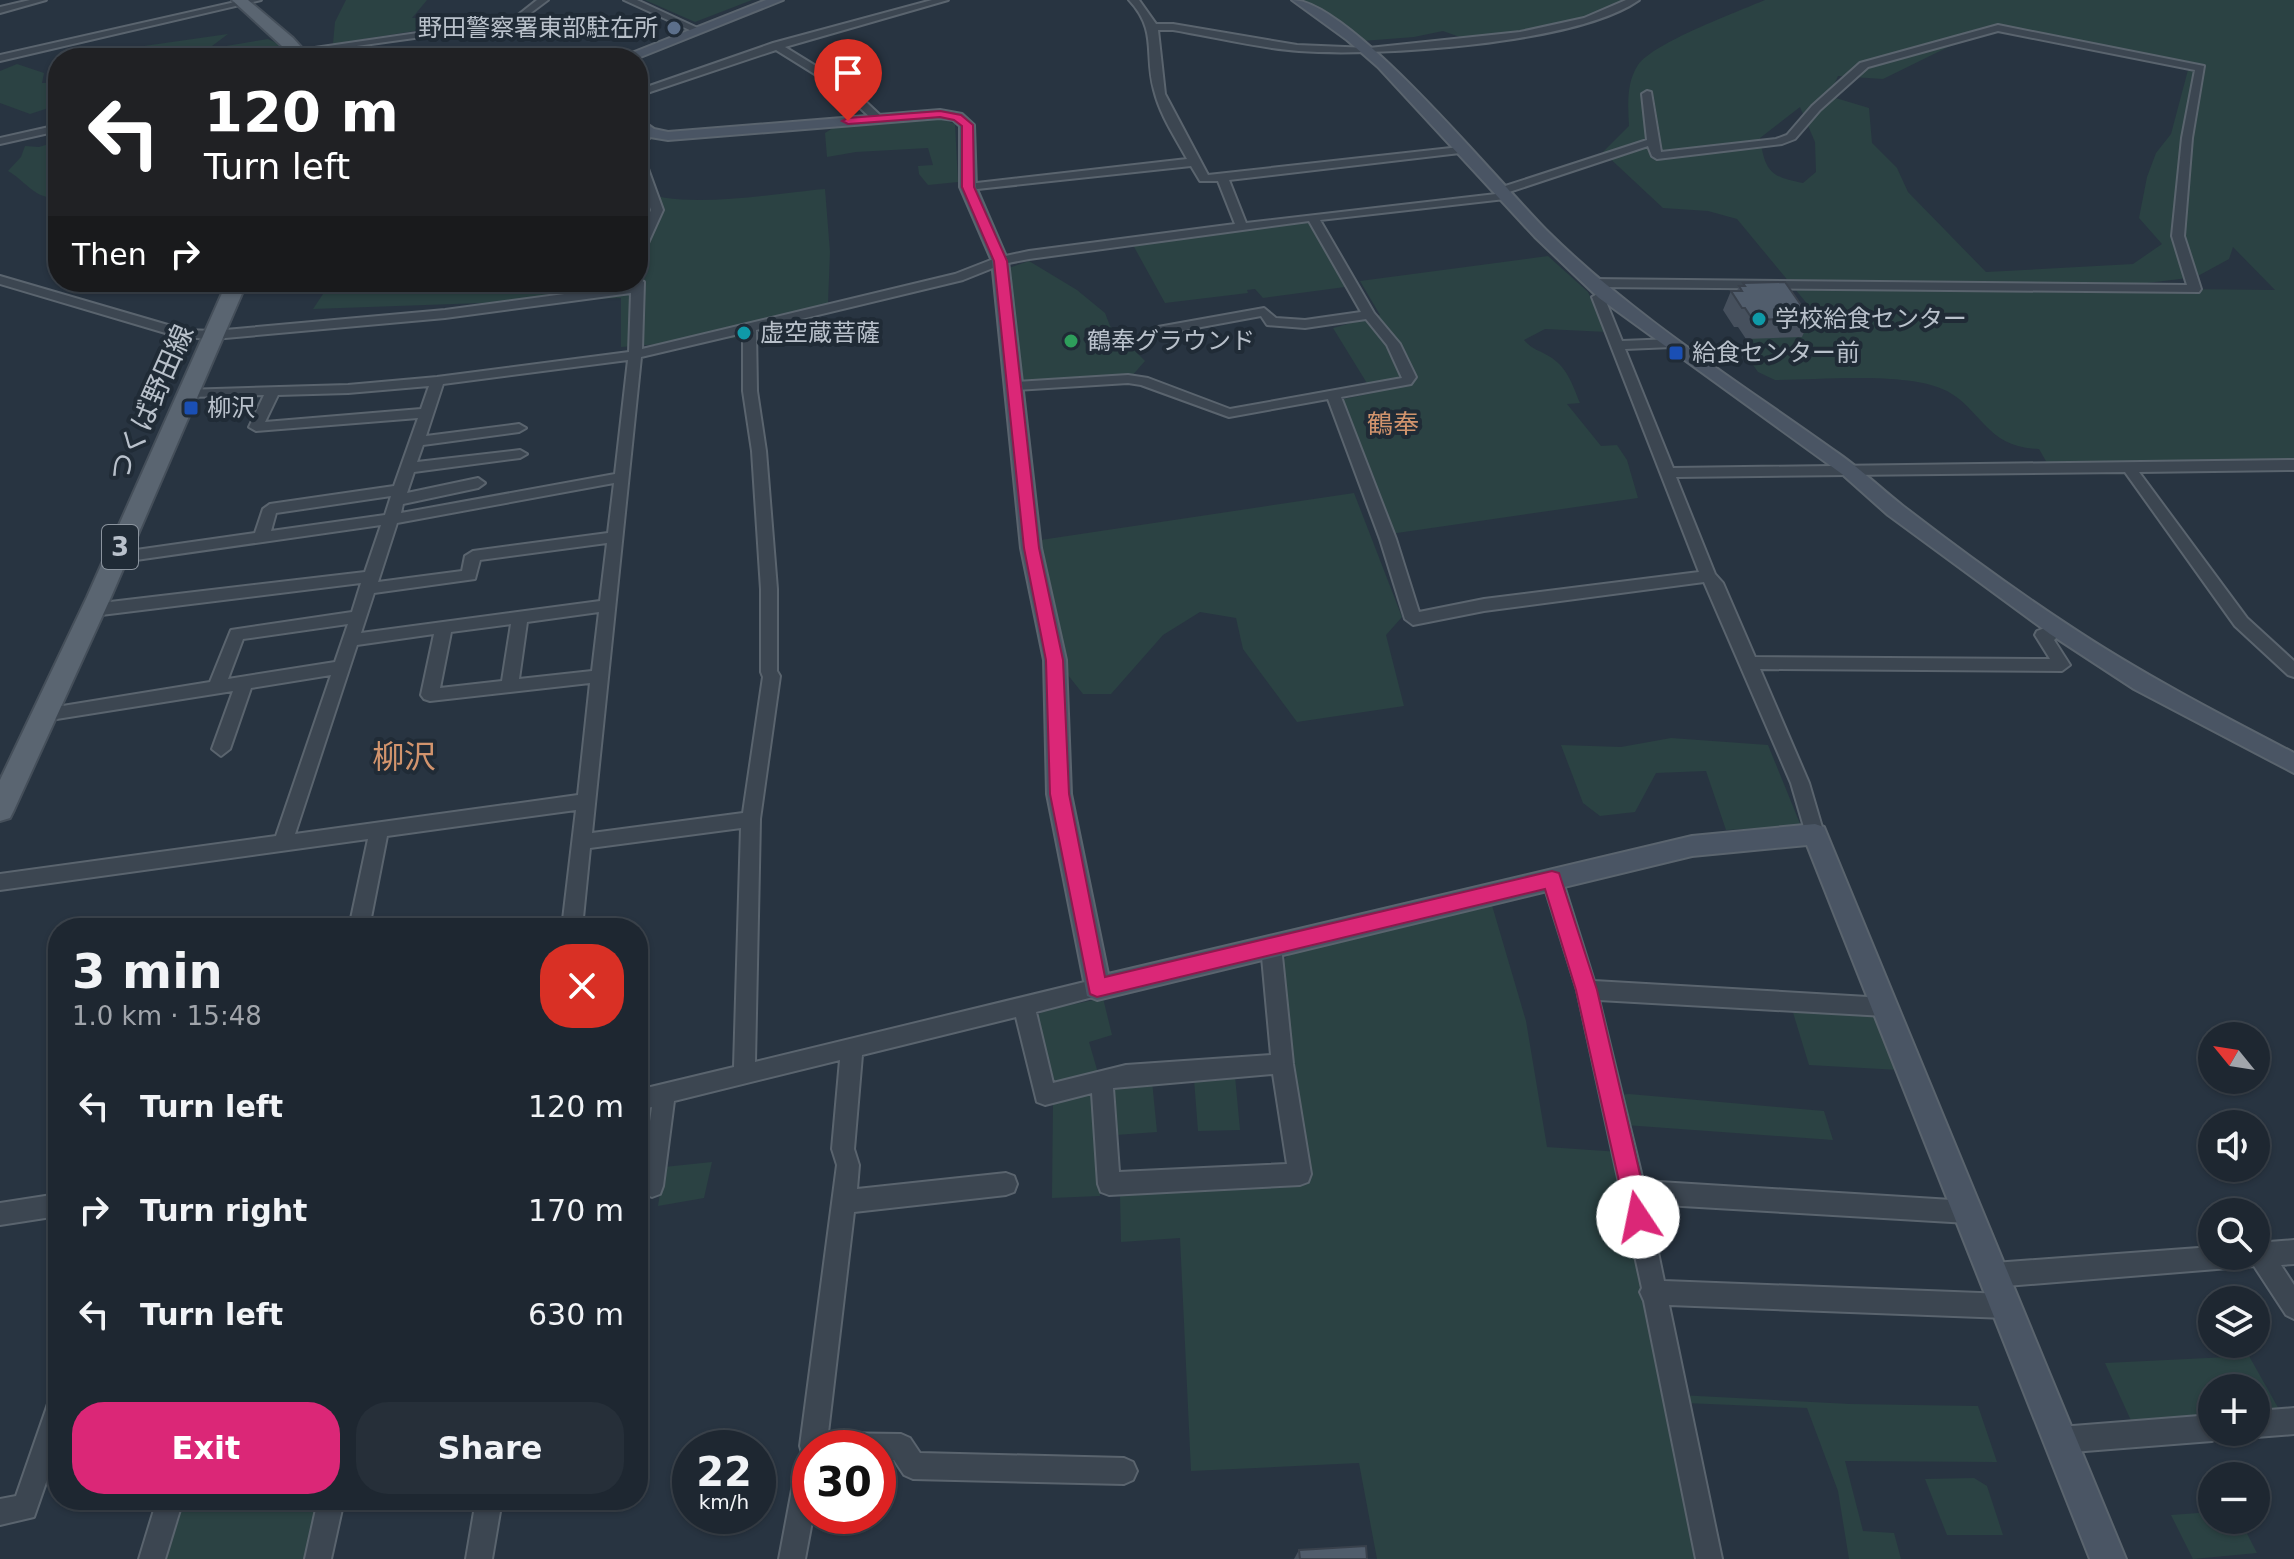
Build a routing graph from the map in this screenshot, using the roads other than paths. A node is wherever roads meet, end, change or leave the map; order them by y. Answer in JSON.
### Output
{"nodes":[{"id":1,"x":41,"y":0,"type":"edge"},
{"id":2,"x":543,"y":0,"type":"edge"},
{"id":3,"x":629,"y":0,"type":"edge"},
{"id":4,"x":777,"y":0,"type":"edge"},
{"id":5,"x":943,"y":0,"type":"edge"},
{"id":6,"x":1134,"y":0,"type":"edge"},
{"id":7,"x":1298,"y":0,"type":"edge"},
{"id":8,"x":1634,"y":0,"type":"edge"},
{"id":9,"x":246,"y":1,"type":"edge"},
{"id":10,"x":4,"y":6,"type":"edge"},
{"id":11,"x":1155,"y":27,"type":"junction"},
{"id":12,"x":697,"y":30,"type":"junction"},
{"id":13,"x":776,"y":45,"type":"junction"},
{"id":14,"x":295,"y":48,"type":"edge"},
{"id":15,"x":340,"y":48,"type":"edge"},
{"id":16,"x":648,"y":49,"type":"edge"},
{"id":17,"x":1369,"y":51,"type":"junction"},
{"id":18,"x":0,"y":58,"type":"edge"},
{"id":19,"x":648,"y":90,"type":"edge"},
{"id":20,"x":1647,"y":94,"type":"dead end"},
{"id":21,"x":878,"y":119,"type":"junction"},
{"id":22,"x":48,"y":130,"type":"edge"},
{"id":23,"x":648,"y":130,"type":"edge"},
{"id":24,"x":0,"y":141,"type":"edge"},
{"id":25,"x":1651,"y":142,"type":"junction"},
{"id":26,"x":1460,"y":150,"type":"junction"},
{"id":27,"x":1193,"y":162,"type":"junction"},
{"id":28,"x":1222,"y":177,"type":"junction"},
{"id":29,"x":968,"y":187,"type":"junction"},
{"id":30,"x":648,"y":189,"type":"edge"},
{"id":31,"x":1502,"y":194,"type":"junction"},
{"id":32,"x":1313,"y":218,"type":"junction"},
{"id":33,"x":1242,"y":227,"type":"junction"},
{"id":34,"x":648,"y":233,"type":"edge"},
{"id":35,"x":1000,"y":261,"type":"junction"},
{"id":36,"x":0,"y":280,"type":"edge"},
{"id":37,"x":1598,"y":289,"type":"junction"},
{"id":38,"x":233,"y":292,"type":"edge"},
{"id":39,"x":591,"y":292,"type":"edge"},
{"id":40,"x":638,"y":292,"type":"edge"},
{"id":41,"x":1369,"y":315,"type":"junction"},
{"id":42,"x":749,"y":326,"type":"junction"},
{"id":43,"x":1158,"y":331,"type":"dead end"},
{"id":44,"x":214,"y":335,"type":"junction"},
{"id":45,"x":1672,"y":343,"type":"junction"},
{"id":46,"x":1617,"y":345,"type":"junction"},
{"id":47,"x":635,"y":355,"type":"junction"},
{"id":48,"x":437,"y":381,"type":"junction"},
{"id":49,"x":1015,"y":386,"type":"junction"},
{"id":50,"x":273,"y":391,"type":"junction"},
{"id":51,"x":189,"y":393,"type":"junction"},
{"id":52,"x":1333,"y":395,"type":"junction"},
{"id":53,"x":427,"y":413,"type":"junction"},
{"id":54,"x":519,"y":428,"type":"dead end"},
{"id":55,"x":418,"y":441,"type":"junction"},
{"id":56,"x":520,"y":454,"type":"dead end"},
{"id":57,"x":2294,"y":465,"type":"edge"},
{"id":58,"x":2128,"y":466,"type":"junction"},
{"id":59,"x":409,"y":468,"type":"junction"},
{"id":60,"x":1849,"y":470,"type":"junction"},
{"id":61,"x":1668,"y":473,"type":"junction"},
{"id":62,"x":622,"y":477,"type":"junction"},
{"id":63,"x":478,"y":483,"type":"dead end"},
{"id":64,"x":400,"y":495,"type":"junction"},
{"id":65,"x":392,"y":519,"type":"junction"},
{"id":66,"x":615,"y":537,"type":"junction"},
{"id":67,"x":261,"y":538,"type":"junction"},
{"id":68,"x":115,"y":558,"type":"junction"},
{"id":69,"x":1708,"y":576,"type":"junction"},
{"id":70,"x":369,"y":583,"type":"junction"},
{"id":71,"x":608,"y":605,"type":"junction"},
{"id":72,"x":93,"y":610,"type":"junction"},
{"id":73,"x":357,"y":617,"type":"junction"},
{"id":74,"x":520,"y":617,"type":"junction"},
{"id":75,"x":444,"y":627,"type":"junction"},
{"id":76,"x":2058,"y":629,"type":"junction"},
{"id":77,"x":349,"y":640,"type":"junction"},
{"id":78,"x":1749,"y":663,"type":"junction"},
{"id":79,"x":340,"y":667,"type":"junction"},
{"id":80,"x":2294,"y":671,"type":"edge"},
{"id":81,"x":600,"y":676,"type":"junction"},
{"id":82,"x":244,"y":683,"type":"junction"},
{"id":83,"x":510,"y":686,"type":"junction"},
{"id":84,"x":216,"y":687,"type":"junction"},
{"id":85,"x":44,"y":715,"type":"junction"},
{"id":86,"x":221,"y":749,"type":"dead end"},
{"id":87,"x":2294,"y":764,"type":"edge"},
{"id":88,"x":586,"y":801,"type":"junction"},
{"id":89,"x":0,"y":810,"type":"edge"},
{"id":90,"x":751,"y":819,"type":"junction"},
{"id":91,"x":379,"y":829,"type":"junction"},
{"id":92,"x":1815,"y":834,"type":"junction"},
{"id":93,"x":283,"y":842,"type":"junction"},
{"id":94,"x":581,"y":842,"type":"junction"},
{"id":95,"x":1552,"y":879,"type":"junction"},
{"id":96,"x":0,"y":882,"type":"edge"},
{"id":97,"x":361,"y":918,"type":"edge"},
{"id":98,"x":573,"y":918,"type":"edge"},
{"id":99,"x":1271,"y":946,"type":"junction"},
{"id":100,"x":1097,"y":988,"type":"junction"},
{"id":101,"x":1587,"y":990,"type":"junction"},
{"id":102,"x":1024,"y":1006,"type":"junction"},
{"id":103,"x":1885,"y":1007,"type":"junction"},
{"id":104,"x":852,"y":1049,"type":"junction"},
{"id":105,"x":1282,"y":1064,"type":"junction"},
{"id":106,"x":744,"y":1075,"type":"junction"},
{"id":107,"x":1102,"y":1081,"type":"junction"},
{"id":108,"x":664,"y":1094,"type":"junction"},
{"id":109,"x":648,"y":1098,"type":"edge"},
{"id":110,"x":1006,"y":1184,"type":"dead end"},
{"id":111,"x":652,"y":1186,"type":"dead end"},
{"id":112,"x":1634,"y":1192,"type":"junction"},
{"id":113,"x":844,"y":1202,"type":"junction"},
{"id":114,"x":48,"y":1207,"type":"edge"},
{"id":115,"x":1968,"y":1212,"type":"junction"},
{"id":116,"x":0,"y":1214,"type":"edge"},
{"id":117,"x":2294,"y":1252,"type":"edge"},
{"id":118,"x":2270,"y":1254,"type":"edge"},
{"id":119,"x":2198,"y":1259,"type":"edge"},
{"id":120,"x":2266,"y":1270,"type":"edge"},
{"id":121,"x":1994,"y":1275,"type":"junction"},
{"id":122,"x":1652,"y":1292,"type":"junction"},
{"id":123,"x":2006,"y":1306,"type":"junction"},
{"id":124,"x":2294,"y":1307,"type":"edge"},
{"id":125,"x":2294,"y":1421,"type":"edge"},
{"id":126,"x":2270,"y":1423,"type":"edge"},
{"id":127,"x":2198,"y":1429,"type":"edge"},
{"id":128,"x":815,"y":1430,"type":"edge"},
{"id":129,"x":48,"y":1440,"type":"edge"},
{"id":130,"x":2060,"y":1440,"type":"junction"},
{"id":131,"x":896,"y":1447,"type":"edge"},
{"id":132,"x":1124,"y":1471,"type":"dead end"},
{"id":133,"x":167,"y":1510,"type":"edge"},
{"id":134,"x":329,"y":1510,"type":"edge"},
{"id":135,"x":487,"y":1510,"type":"edge"},
{"id":136,"x":0,"y":1512,"type":"edge"},
{"id":137,"x":797,"y":1534,"type":"edge"},
{"id":138,"x":152,"y":1559,"type":"edge"},
{"id":139,"x":318,"y":1559,"type":"edge"},
{"id":140,"x":479,"y":1559,"type":"edge"},
{"id":141,"x":792,"y":1559,"type":"edge"},
{"id":142,"x":1709,"y":1559,"type":"edge"},
{"id":143,"x":2108,"y":1559,"type":"edge"}],
"edges":[{"from":1,"to":10,"type":"street"},
{"from":2,"to":15,"type":"street"},
{"from":3,"to":12,"type":"street"},
{"from":4,"to":12,"type":"street"},
{"from":5,"to":13,"type":"street"},
{"from":6,"to":11,"type":"street"},
{"from":7,"to":17,"type":"street"},
{"from":8,"to":17,"type":"street"},
{"from":9,"to":14,"type":"main road"},
{"from":9,"to":18,"type":"street"},
{"from":11,"to":17,"type":"street"},
{"from":11,"to":27,"type":"street"},
{"from":12,"to":16,"type":"street"},
{"from":13,"to":19,"type":"street"},
{"from":13,"to":21,"type":"street"},
{"from":17,"to":26,"type":"street"},
{"from":20,"to":25,"type":"street"},
{"from":21,"to":23,"type":"street"},
{"from":21,"to":29,"type":"street"},
{"from":22,"to":24,"type":"street"},
{"from":25,"to":31,"type":"street"},
{"from":25,"to":37,"type":"street"},
{"from":26,"to":28,"type":"street"},
{"from":26,"to":31,"type":"street"},
{"from":27,"to":28,"type":"street"},
{"from":27,"to":29,"type":"street"},
{"from":28,"to":33,"type":"street"},
{"from":29,"to":35,"type":"street"},
{"from":30,"to":34,"type":"street"},
{"from":31,"to":32,"type":"street"},
{"from":31,"to":37,"type":"street"},
{"from":32,"to":33,"type":"street"},
{"from":32,"to":41,"type":"street"},
{"from":33,"to":35,"type":"street"},
{"from":35,"to":42,"type":"street"},
{"from":35,"to":49,"type":"street"},
{"from":36,"to":44,"type":"street"},
{"from":37,"to":45,"type":"street"},
{"from":37,"to":46,"type":"street"},
{"from":38,"to":44,"type":"main road","name":"つくば野田線","number":"3"},
{"from":39,"to":44,"type":"street"},
{"from":40,"to":47,"type":"street"},
{"from":41,"to":43,"type":"street"},
{"from":41,"to":52,"type":"street"},
{"from":42,"to":47,"type":"street"},
{"from":42,"to":90,"type":"street"},
{"from":44,"to":51,"type":"main road","name":"つくば野田線","number":"3"},
{"from":45,"to":46,"type":"street"},
{"from":45,"to":60,"type":"street"},
{"from":46,"to":61,"type":"street"},
{"from":47,"to":48,"type":"street"},
{"from":47,"to":62,"type":"street"},
{"from":48,"to":50,"type":"street"},
{"from":48,"to":53,"type":"street"},
{"from":49,"to":52,"type":"street"},
{"from":49,"to":100,"type":"street"},
{"from":50,"to":51,"type":"street"},
{"from":50,"to":53,"type":"street"},
{"from":51,"to":68,"type":"main road","name":"つくば野田線","number":"3"},
{"from":52,"to":69,"type":"street"},
{"from":53,"to":55,"type":"street"},
{"from":54,"to":55,"type":"street"},
{"from":55,"to":59,"type":"street"},
{"from":56,"to":59,"type":"street"},
{"from":57,"to":58,"type":"street"},
{"from":58,"to":60,"type":"street"},
{"from":58,"to":80,"type":"street"},
{"from":59,"to":64,"type":"street"},
{"from":60,"to":61,"type":"street"},
{"from":60,"to":76,"type":"street"},
{"from":61,"to":69,"type":"street"},
{"from":62,"to":65,"type":"street"},
{"from":62,"to":66,"type":"street"},
{"from":63,"to":64,"type":"street"},
{"from":64,"to":65,"type":"street"},
{"from":64,"to":67,"type":"street"},
{"from":65,"to":67,"type":"street"},
{"from":65,"to":70,"type":"street"},
{"from":66,"to":70,"type":"street"},
{"from":66,"to":71,"type":"street"},
{"from":67,"to":68,"type":"street"},
{"from":68,"to":72,"type":"main road","name":"つくば野田線","number":"3"},
{"from":69,"to":78,"type":"street"},
{"from":70,"to":72,"type":"street"},
{"from":70,"to":73,"type":"street"},
{"from":71,"to":74,"type":"street"},
{"from":71,"to":81,"type":"street"},
{"from":72,"to":85,"type":"main road","name":"つくば野田線","number":"3"},
{"from":73,"to":77,"type":"street"},
{"from":73,"to":84,"type":"street"},
{"from":74,"to":75,"type":"street"},
{"from":74,"to":83,"type":"street"},
{"from":75,"to":77,"type":"street"},
{"from":75,"to":83,"type":"street"},
{"from":76,"to":78,"type":"street"},
{"from":76,"to":87,"type":"street"},
{"from":77,"to":79,"type":"street"},
{"from":78,"to":92,"type":"street"},
{"from":79,"to":82,"type":"street"},
{"from":79,"to":93,"type":"street"},
{"from":81,"to":83,"type":"street"},
{"from":81,"to":88,"type":"street"},
{"from":82,"to":84,"type":"street"},
{"from":82,"to":86,"type":"street"},
{"from":84,"to":85,"type":"street"},
{"from":85,"to":89,"type":"main road","name":"つくば野田線","number":"3"},
{"from":88,"to":91,"type":"street"},
{"from":88,"to":94,"type":"street"},
{"from":90,"to":94,"type":"street"},
{"from":90,"to":106,"type":"street"},
{"from":91,"to":93,"type":"street"},
{"from":91,"to":97,"type":"street"},
{"from":92,"to":95,"type":"street"},
{"from":92,"to":103,"type":"street"},
{"from":93,"to":96,"type":"street"},
{"from":94,"to":98,"type":"street"},
{"from":95,"to":99,"type":"street"},
{"from":95,"to":101,"type":"street"},
{"from":99,"to":100,"type":"street"},
{"from":99,"to":105,"type":"street"},
{"from":100,"to":102,"type":"street"},
{"from":101,"to":103,"type":"street"},
{"from":101,"to":112,"type":"street"},
{"from":102,"to":104,"type":"street"},
{"from":102,"to":107,"type":"street"},
{"from":103,"to":115,"type":"street"},
{"from":104,"to":106,"type":"street"},
{"from":104,"to":113,"type":"street"},
{"from":105,"to":107,"type":"street"},
{"from":105,"to":107,"type":"street"},
{"from":106,"to":108,"type":"street"},
{"from":108,"to":109,"type":"street"},
{"from":108,"to":111,"type":"street"},
{"from":110,"to":113,"type":"street"},
{"from":112,"to":115,"type":"street"},
{"from":112,"to":122,"type":"street"},
{"from":113,"to":128,"type":"street"},
{"from":114,"to":116,"type":"street"},
{"from":115,"to":121,"type":"street"},
{"from":117,"to":118,"type":"street"},
{"from":119,"to":121,"type":"street"},
{"from":120,"to":124,"type":"street"},
{"from":121,"to":123,"type":"street"},
{"from":122,"to":123,"type":"street"},
{"from":122,"to":142,"type":"street"},
{"from":123,"to":130,"type":"street"},
{"from":125,"to":126,"type":"street"},
{"from":127,"to":130,"type":"street"},
{"from":129,"to":136,"type":"street"},
{"from":130,"to":143,"type":"street"},
{"from":131,"to":132,"type":"street"},
{"from":133,"to":138,"type":"street"},
{"from":134,"to":139,"type":"street"},
{"from":135,"to":140,"type":"street"},
{"from":137,"to":141,"type":"street"}]}
